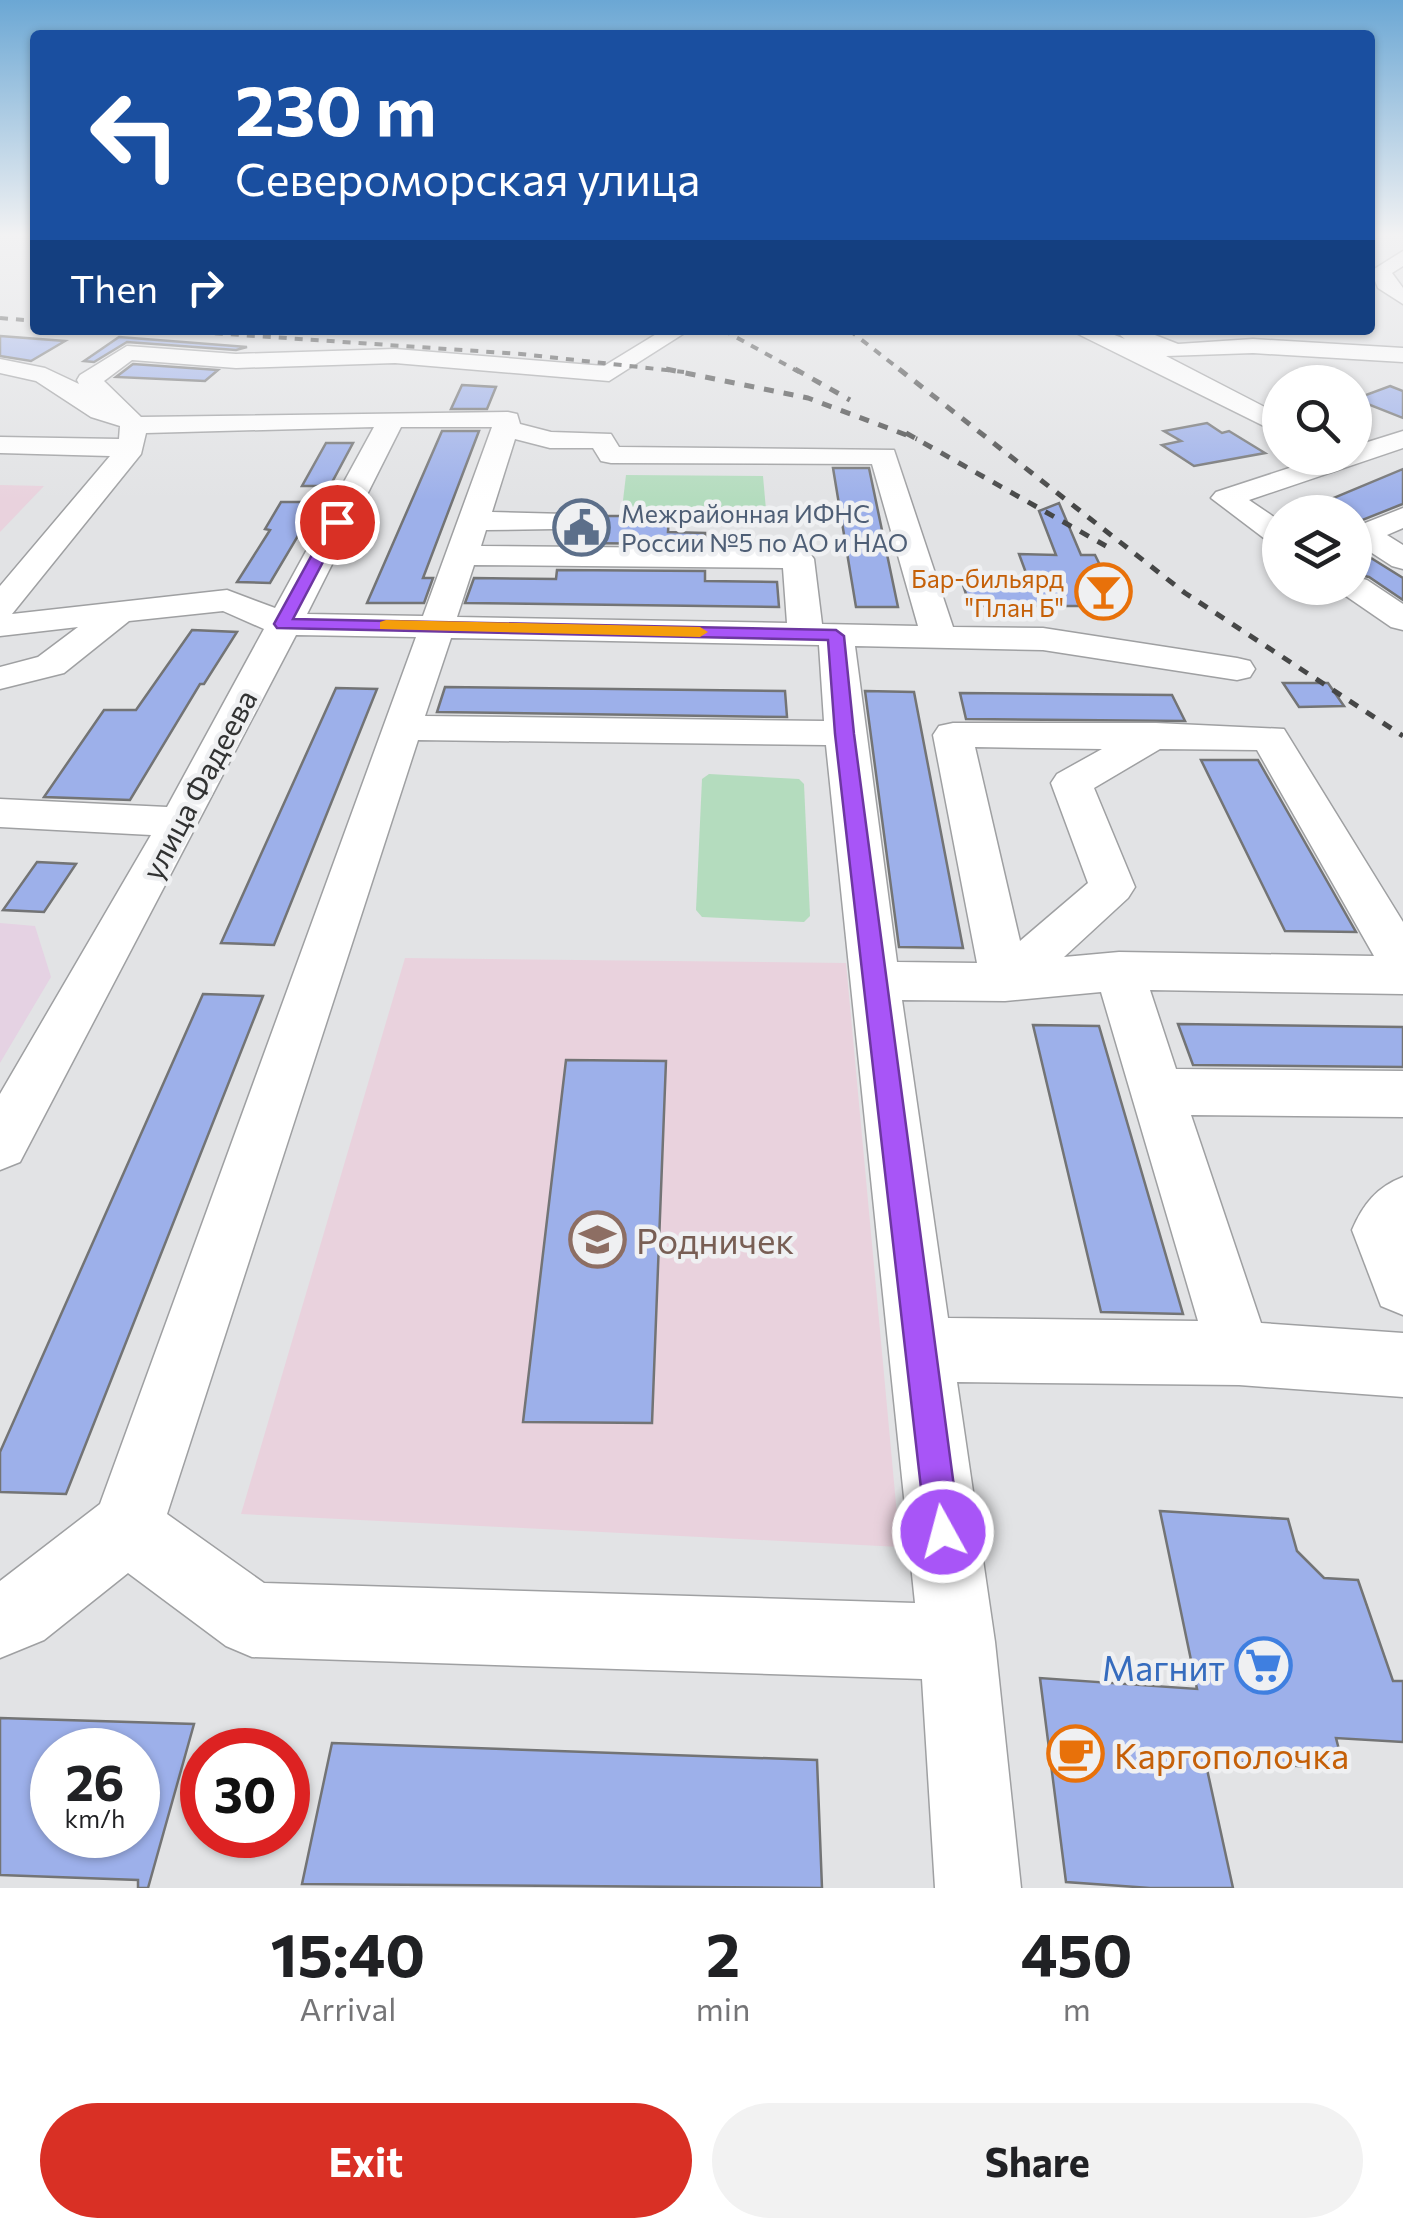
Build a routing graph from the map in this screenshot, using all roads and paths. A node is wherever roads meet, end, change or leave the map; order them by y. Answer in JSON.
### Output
{"nodes":[{"id":1,"x":670,"y":335,"type":"edge"},
{"id":2,"x":1094,"y":335,"type":"edge"},
{"id":3,"x":1134,"y":335,"type":"edge"},
{"id":4,"x":1403,"y":355,"type":"edge"},
{"id":5,"x":0,"y":366,"type":"edge"},
{"id":6,"x":1262,"y":417,"type":"edge"},
{"id":7,"x":392,"y":421,"type":"junction"},
{"id":8,"x":505,"y":428,"type":"junction"},
{"id":9,"x":130,"y":430,"type":"junction"},
{"id":10,"x":1403,"y":439,"type":"edge"},
{"id":11,"x":0,"y":445,"type":"edge"},
{"id":12,"x":1372,"y":449,"type":"edge"},
{"id":13,"x":1293,"y":475,"type":"edge"},
{"id":14,"x":1403,"y":517,"type":"edge"},
{"id":15,"x":555,"y":520,"type":"dead end"},
{"id":16,"x":472,"y":521,"type":"junction"},
{"id":17,"x":1262,"y":523,"type":"edge"},
{"id":18,"x":460,"y":555,"type":"junction"},
{"id":19,"x":1403,"y":559,"type":"edge"},
{"id":20,"x":1372,"y":599,"type":"edge"},
{"id":21,"x":0,"y":606,"type":"edge"},
{"id":22,"x":118,"y":614,"type":"junction"},
{"id":23,"x":1403,"y":620,"type":"edge"},
{"id":24,"x":282,"y":624,"type":"junction"},
{"id":25,"x":0,"y":626,"type":"edge"},
{"id":26,"x":438,"y":626,"type":"junction"},
{"id":27,"x":821,"y":636,"type":"junction"},
{"id":28,"x":939,"y":638,"type":"junction"},
{"id":29,"x":1238,"y":669,"type":"dead end"},
{"id":30,"x":0,"y":678,"type":"edge"},
{"id":31,"x":404,"y":728,"type":"junction"},
{"id":32,"x":844,"y":734,"type":"junction"},
{"id":33,"x":1156,"y":735,"type":"junction"},
{"id":34,"x":0,"y":814,"type":"edge"},
{"id":35,"x":180,"y":822,"type":"junction"},
{"id":36,"x":1403,"y":963,"type":"edge"},
{"id":37,"x":1118,"y":971,"type":"junction"},
{"id":38,"x":1403,"y":975,"type":"edge"},
{"id":39,"x":875,"y":982,"type":"junction"},
{"id":40,"x":1005,"y":982,"type":"junction"},
{"id":41,"x":1157,"y":1092,"type":"junction"},
{"id":42,"x":1403,"y":1094,"type":"edge"},
{"id":43,"x":0,"y":1145,"type":"edge"},
{"id":44,"x":1403,"y":1204,"type":"edge"},
{"id":45,"x":1403,"y":1284,"type":"edge"},
{"id":46,"x":919,"y":1350,"type":"junction"},
{"id":47,"x":1239,"y":1353,"type":"junction"},
{"id":48,"x":1403,"y":1365,"type":"edge"},
{"id":49,"x":127,"y":1528,"type":"junction"},
{"id":50,"x":0,"y":1622,"type":"edge"},
{"id":51,"x":957,"y":1642,"type":"junction"},
{"id":52,"x":978,"y":1888,"type":"edge"}],
"edges":[{"from":1,"to":9,"type":"street"},
{"from":2,"to":6,"type":"street"},
{"from":3,"to":4,"type":"street"},
{"from":5,"to":9,"type":"street"},
{"from":7,"to":8,"type":"street"},
{"from":7,"to":9,"type":"street"},
{"from":7,"to":24,"type":"street","name":"улица Фадеева"},
{"from":8,"to":16,"type":"street"},
{"from":8,"to":28,"type":"street"},
{"from":9,"to":11,"type":"street"},
{"from":9,"to":21,"type":"street"},
{"from":10,"to":12,"type":"street"},
{"from":13,"to":17,"type":"street"},
{"from":14,"to":19,"type":"street"},
{"from":15,"to":16,"type":"street"},
{"from":16,"to":18,"type":"street"},
{"from":18,"to":26,"type":"street"},
{"from":18,"to":27,"type":"street"},
{"from":20,"to":23,"type":"street"},
{"from":22,"to":24,"type":"street"},
{"from":22,"to":25,"type":"street"},
{"from":22,"to":30,"type":"street"},
{"from":24,"to":26,"type":"street"},
{"from":24,"to":35,"type":"street","name":"улица Фадеева"},
{"from":26,"to":27,"type":"street"},
{"from":26,"to":31,"type":"street"},
{"from":27,"to":28,"type":"street"},
{"from":27,"to":32,"type":"street"},
{"from":28,"to":29,"type":"street"},
{"from":31,"to":32,"type":"street"},
{"from":31,"to":49,"type":"street"},
{"from":32,"to":39,"type":"street"},
{"from":33,"to":36,"type":"street"},
{"from":33,"to":40,"type":"street"},
{"from":33,"to":40,"type":"street"},
{"from":34,"to":35,"type":"street"},
{"from":35,"to":43,"type":"street","name":"улица Фадеева"},
{"from":37,"to":38,"type":"street"},
{"from":37,"to":40,"type":"street"},
{"from":37,"to":41,"type":"street"},
{"from":39,"to":40,"type":"street"},
{"from":39,"to":46,"type":"street"},
{"from":41,"to":42,"type":"street"},
{"from":41,"to":47,"type":"street"},
{"from":44,"to":45,"type":"street"},
{"from":46,"to":47,"type":"street"},
{"from":46,"to":51,"type":"street"},
{"from":47,"to":48,"type":"street"},
{"from":49,"to":50,"type":"street"},
{"from":49,"to":51,"type":"street"},
{"from":51,"to":52,"type":"street"}]}
